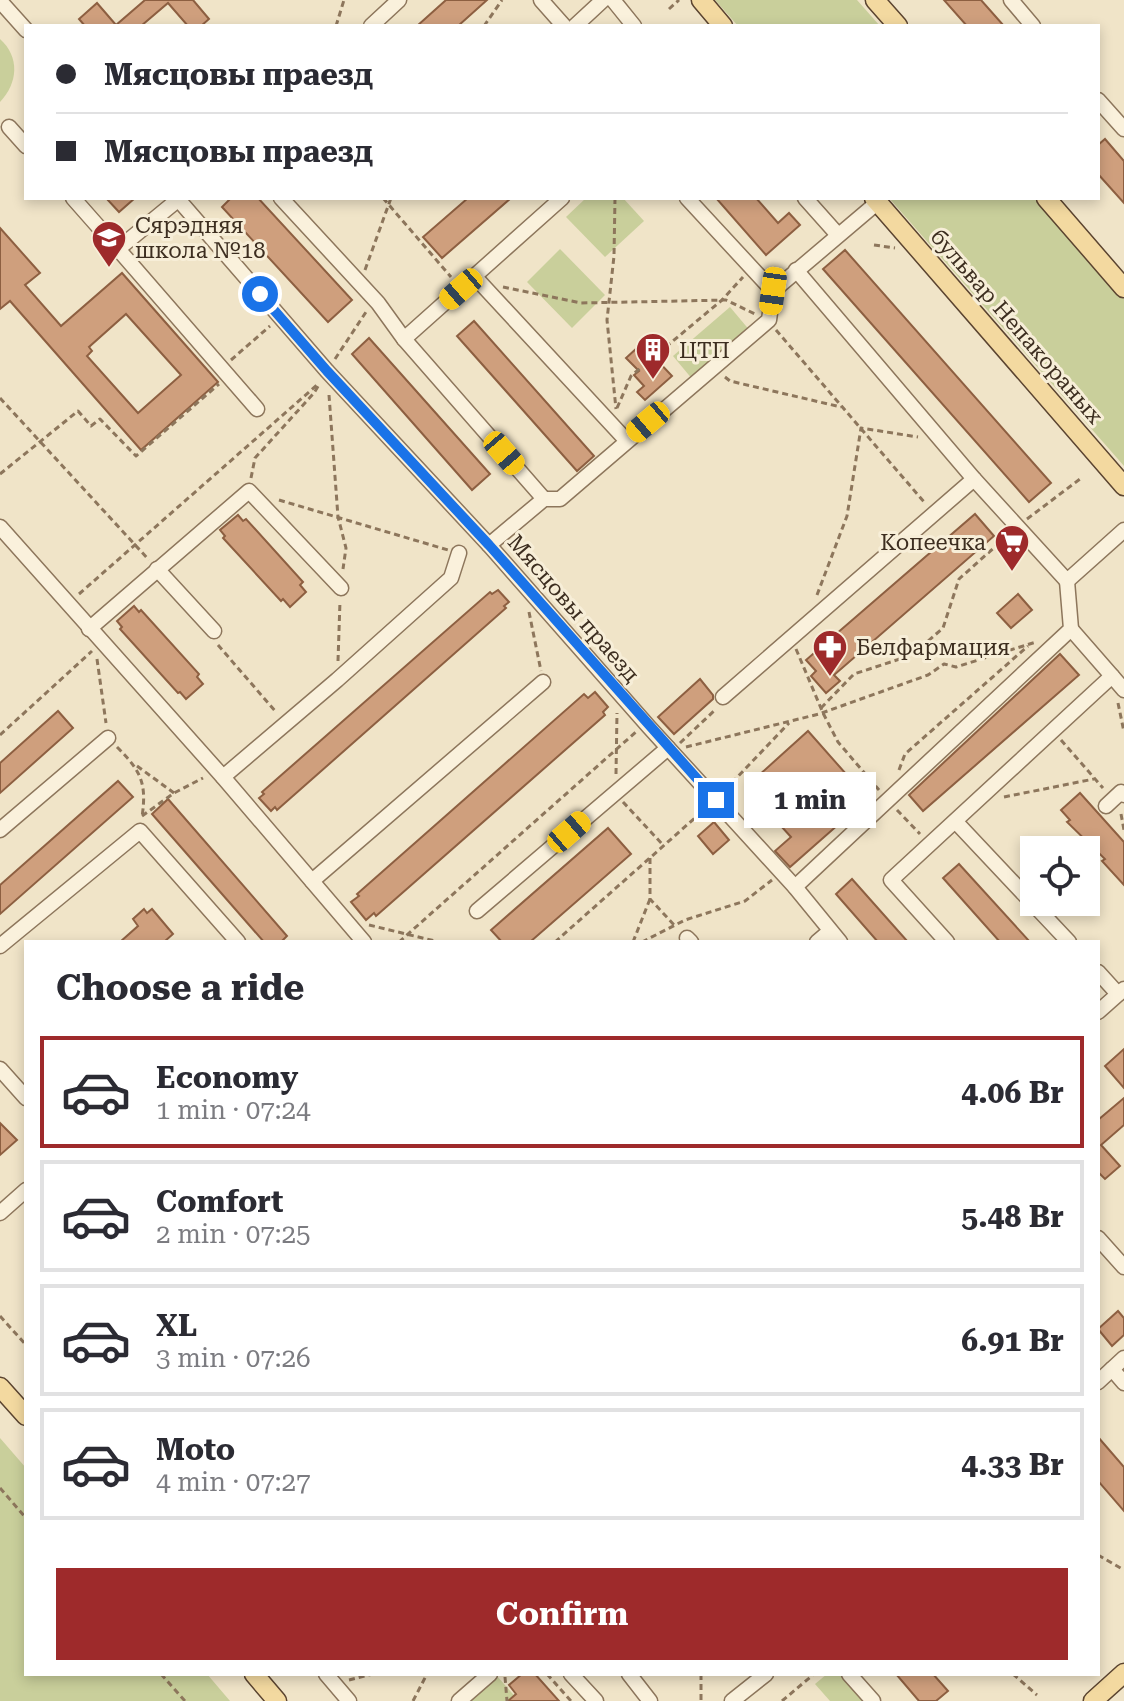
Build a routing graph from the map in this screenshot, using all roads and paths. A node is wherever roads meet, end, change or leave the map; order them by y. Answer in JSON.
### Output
{"nodes":[{"id":1,"x":344,"y":0,"type":"edge"},
{"id":2,"x":399,"y":0,"type":"edge"},
{"id":3,"x":502,"y":0,"type":"edge"},
{"id":4,"x":541,"y":0,"type":"edge"},
{"id":5,"x":603,"y":0,"type":"edge"},
{"id":6,"x":613,"y":0,"type":"edge"},
{"id":7,"x":679,"y":0,"type":"edge"},
{"id":8,"x":701,"y":0,"type":"edge"},
{"id":9,"x":1011,"y":0,"type":"edge"},
{"id":10,"x":0,"y":1,"type":"edge"},
{"id":11,"x":883,"y":3,"type":"edge"},
{"id":12,"x":669,"y":9,"type":"dead end"},
{"id":13,"x":337,"y":24,"type":"edge"},
{"id":14,"x":373,"y":24,"type":"edge"},
{"id":15,"x":485,"y":24,"type":"edge"},
{"id":16,"x":562,"y":24,"type":"edge"},
{"id":17,"x":577,"y":24,"type":"edge"},
{"id":18,"x":632,"y":24,"type":"edge"},
{"id":19,"x":721,"y":24,"type":"edge"},
{"id":20,"x":897,"y":24,"type":"edge"},
{"id":21,"x":1031,"y":24,"type":"edge"},
{"id":22,"x":24,"y":28,"type":"edge"},
{"id":23,"x":1100,"y":102,"type":"edge"},
{"id":24,"x":9,"y":127,"type":"dead end"},
{"id":25,"x":1124,"y":129,"type":"edge"},
{"id":26,"x":24,"y":144,"type":"edge"},
{"id":27,"x":75,"y":200,"type":"edge"},
{"id":28,"x":176,"y":200,"type":"edge"},
{"id":29,"x":180,"y":200,"type":"edge"},
{"id":30,"x":283,"y":200,"type":"edge"},
{"id":31,"x":385,"y":200,"type":"edge"},
{"id":32,"x":390,"y":200,"type":"edge"},
{"id":33,"x":560,"y":200,"type":"edge"},
{"id":34,"x":615,"y":200,"type":"edge"},
{"id":35,"x":689,"y":200,"type":"edge"},
{"id":36,"x":807,"y":200,"type":"edge"},
{"id":37,"x":876,"y":200,"type":"edge"},
{"id":38,"x":1048,"y":200,"type":"edge"},
{"id":39,"x":388,"y":204,"type":"junction"},
{"id":40,"x":838,"y":235,"type":"junction"},
{"id":41,"x":118,"y":249,"type":"junction"},
{"id":42,"x":751,"y":268,"type":"junction"},
{"id":43,"x":796,"y":270,"type":"junction"},
{"id":44,"x":477,"y":279,"type":"junction"},
{"id":45,"x":360,"y":283,"type":"junction"},
{"id":46,"x":1124,"y":288,"type":"edge"},
{"id":47,"x":461,"y":289,"type":"junction"},
{"id":48,"x":773,"y":291,"type":"junction"},
{"id":49,"x":374,"y":299,"type":"junction"},
{"id":50,"x":722,"y":300,"type":"junction"},
{"id":51,"x":609,"y":303,"type":"junction"},
{"id":52,"x":281,"y":318,"type":"junction"},
{"id":53,"x":769,"y":320,"type":"junction"},
{"id":54,"x":404,"y":339,"type":"junction"},
{"id":55,"x":713,"y":367,"type":"junction"},
{"id":56,"x":327,"y":371,"type":"junction"},
{"id":57,"x":225,"y":372,"type":"junction"},
{"id":58,"x":0,"y":398,"type":"edge"},
{"id":59,"x":843,"y":407,"type":"junction"},
{"id":60,"x":257,"y":409,"type":"dead end"},
{"id":61,"x":861,"y":428,"type":"junction"},
{"id":62,"x":626,"y":440,"type":"junction"},
{"id":63,"x":39,"y":441,"type":"junction"},
{"id":64,"x":942,"y":441,"type":"junction"},
{"id":65,"x":0,"y":474,"type":"edge"},
{"id":66,"x":974,"y":479,"type":"junction"},
{"id":67,"x":1080,"y":479,"type":"dead end"},
{"id":68,"x":1124,"y":486,"type":"edge"},
{"id":69,"x":249,"y":491,"type":"junction"},
{"id":70,"x":544,"y":499,"type":"junction"},
{"id":71,"x":279,"y":500,"type":"dead end"},
{"id":72,"x":935,"y":513,"type":"junction"},
{"id":73,"x":338,"y":517,"type":"junction"},
{"id":74,"x":1017,"y":526,"type":"junction"},
{"id":75,"x":0,"y":527,"type":"edge"},
{"id":76,"x":1124,"y":530,"type":"edge"},
{"id":77,"x":135,"y":545,"type":"junction"},
{"id":78,"x":489,"y":545,"type":"junction"},
{"id":79,"x":459,"y":553,"type":"joint"},
{"id":80,"x":157,"y":569,"type":"junction"},
{"id":81,"x":1067,"y":581,"type":"junction"},
{"id":82,"x":341,"y":588,"type":"junction"},
{"id":83,"x":816,"y":598,"type":"dead end"},
{"id":84,"x":68,"y":605,"type":"junction"},
{"id":85,"x":529,"y":612,"type":"dead end"},
{"id":86,"x":89,"y":629,"type":"junction"},
{"id":87,"x":1071,"y":629,"type":"junction"},
{"id":88,"x":214,"y":631,"type":"joint"},
{"id":89,"x":791,"y":638,"type":"junction"},
{"id":90,"x":1044,"y":639,"type":"dead end"},
{"id":91,"x":101,"y":643,"type":"junction"},
{"id":92,"x":1031,"y":644,"type":"junction"},
{"id":93,"x":1112,"y":676,"type":"junction"},
{"id":94,"x":337,"y":680,"type":"junction"},
{"id":95,"x":543,"y":682,"type":"joint"},
{"id":96,"x":1124,"y":690,"type":"edge"},
{"id":97,"x":617,"y":691,"type":"junction"},
{"id":98,"x":723,"y":697,"type":"joint"},
{"id":99,"x":822,"y":710,"type":"junction"},
{"id":100,"x":791,"y":721,"type":"junction"},
{"id":101,"x":646,"y":723,"type":"junction"},
{"id":102,"x":286,"y":724,"type":"junction"},
{"id":103,"x":1053,"y":731,"type":"junction"},
{"id":104,"x":0,"y":735,"type":"edge"},
{"id":105,"x":108,"y":738,"type":"dead end"},
{"id":106,"x":617,"y":749,"type":"junction"},
{"id":107,"x":669,"y":749,"type":"junction"},
{"id":108,"x":133,"y":763,"type":"dead end"},
{"id":109,"x":220,"y":774,"type":"junction"},
{"id":110,"x":1094,"y":779,"type":"junction"},
{"id":111,"x":174,"y":793,"type":"junction"},
{"id":112,"x":614,"y":793,"type":"junction"},
{"id":113,"x":716,"y":800,"type":"junction"},
{"id":114,"x":887,"y":800,"type":"junction"},
{"id":115,"x":1114,"y":800,"type":"edge"},
{"id":116,"x":977,"y":803,"type":"junction"},
{"id":117,"x":142,"y":816,"type":"dead end"},
{"id":118,"x":956,"y":822,"type":"junction"},
{"id":119,"x":0,"y":830,"type":"edge"},
{"id":120,"x":1124,"y":830,"type":"edge"},
{"id":121,"x":931,"y":845,"type":"junction"},
{"id":122,"x":664,"y":846,"type":"junction"},
{"id":123,"x":650,"y":858,"type":"junction"},
{"id":124,"x":782,"y":873,"type":"junction"},
{"id":125,"x":312,"y":881,"type":"junction"},
{"id":126,"x":795,"y":887,"type":"junction"},
{"id":127,"x":650,"y":899,"type":"junction"},
{"id":128,"x":477,"y":911,"type":"dead end"},
{"id":129,"x":345,"y":920,"type":"junction"},
{"id":130,"x":674,"y":926,"type":"junction"},
{"id":131,"x":409,"y":933,"type":"junction"},
{"id":132,"x":835,"y":936,"type":"edge"},
{"id":133,"x":236,"y":940,"type":"edge"},
{"id":134,"x":362,"y":940,"type":"edge"},
{"id":135,"x":401,"y":940,"type":"edge"},
{"id":136,"x":432,"y":940,"type":"edge"},
{"id":137,"x":557,"y":940,"type":"edge"},
{"id":138,"x":634,"y":940,"type":"edge"},
{"id":139,"x":646,"y":940,"type":"edge"},
{"id":140,"x":689,"y":940,"type":"edge"},
{"id":141,"x":945,"y":940,"type":"edge"},
{"id":142,"x":1067,"y":940,"type":"edge"},
{"id":143,"x":0,"y":946,"type":"edge"},
{"id":144,"x":1100,"y":974,"type":"edge"},
{"id":145,"x":1121,"y":991,"type":"edge"},
{"id":146,"x":1100,"y":1010,"type":"edge"},
{"id":147,"x":0,"y":1069,"type":"edge"},
{"id":148,"x":24,"y":1096,"type":"edge"},
{"id":149,"x":24,"y":1192,"type":"edge"},
{"id":150,"x":0,"y":1213,"type":"edge"},
{"id":151,"x":1100,"y":1240,"type":"edge"},
{"id":152,"x":1124,"y":1267,"type":"edge"},
{"id":153,"x":0,"y":1316,"type":"edge"},
{"id":154,"x":24,"y":1343,"type":"edge"},
{"id":155,"x":1124,"y":1358,"type":"edge"},
{"id":156,"x":1112,"y":1369,"type":"junction"},
{"id":157,"x":1100,"y":1380,"type":"edge"},
{"id":158,"x":1124,"y":1383,"type":"edge"},
{"id":159,"x":0,"y":1387,"type":"edge"},
{"id":160,"x":24,"y":1414,"type":"edge"},
{"id":161,"x":0,"y":1488,"type":"edge"},
{"id":162,"x":24,"y":1516,"type":"edge"},
{"id":163,"x":1100,"y":1556,"type":"edge"},
{"id":164,"x":1124,"y":1570,"type":"edge"},
{"id":165,"x":1124,"y":1673,"type":"edge"},
{"id":166,"x":163,"y":1676,"type":"edge"},
{"id":167,"x":256,"y":1676,"type":"edge"},
{"id":168,"x":328,"y":1676,"type":"edge"},
{"id":169,"x":364,"y":1676,"type":"edge"},
{"id":170,"x":426,"y":1676,"type":"edge"},
{"id":171,"x":488,"y":1676,"type":"edge"},
{"id":172,"x":505,"y":1676,"type":"edge"},
{"id":173,"x":549,"y":1676,"type":"edge"},
{"id":174,"x":573,"y":1676,"type":"edge"},
{"id":175,"x":631,"y":1676,"type":"edge"},
{"id":176,"x":701,"y":1676,"type":"edge"},
{"id":177,"x":763,"y":1676,"type":"edge"},
{"id":178,"x":812,"y":1676,"type":"edge"},
{"id":179,"x":851,"y":1676,"type":"edge"},
{"id":180,"x":1015,"y":1676,"type":"edge"},
{"id":181,"x":346,"y":1680,"type":"dead end"},
{"id":182,"x":1037,"y":1695,"type":"dead end"},
{"id":183,"x":185,"y":1701,"type":"edge"},
{"id":184,"x":277,"y":1701,"type":"edge"},
{"id":185,"x":349,"y":1701,"type":"edge"},
{"id":186,"x":413,"y":1701,"type":"edge"},
{"id":187,"x":459,"y":1701,"type":"edge"},
{"id":188,"x":507,"y":1701,"type":"edge"},
{"id":189,"x":571,"y":1701,"type":"edge"},
{"id":190,"x":596,"y":1701,"type":"edge"},
{"id":191,"x":650,"y":1701,"type":"edge"},
{"id":192,"x":701,"y":1701,"type":"edge"},
{"id":193,"x":732,"y":1701,"type":"edge"},
{"id":194,"x":782,"y":1701,"type":"edge"},
{"id":195,"x":873,"y":1701,"type":"edge"},
{"id":196,"x":1093,"y":1701,"type":"edge"}],
"edges":[{"from":1,"to":13,"type":"path"},
{"from":2,"to":14,"type":"street"},
{"from":3,"to":15,"type":"path"},
{"from":4,"to":16,"type":"street"},
{"from":5,"to":17,"type":"street"},
{"from":6,"to":18,"type":"street"},
{"from":7,"to":12,"type":"path"},
{"from":8,"to":19,"type":"main road"},
{"from":9,"to":21,"type":"street"},
{"from":10,"to":22,"type":"street"},
{"from":11,"to":20,"type":"main road"},
{"from":23,"to":25,"type":"street"},
{"from":24,"to":26,"type":"street"},
{"from":27,"to":41,"type":"street"},
{"from":28,"to":41,"type":"street"},
{"from":29,"to":52,"type":"street","name":"Мясцовы праезд"},
{"from":30,"to":45,"type":"street"},
{"from":31,"to":39,"type":"path"},
{"from":32,"to":39,"type":"path"},
{"from":33,"to":44,"type":"street"},
{"from":34,"to":51,"type":"path"},
{"from":35,"to":42,"type":"street"},
{"from":36,"to":40,"type":"street"},
{"from":37,"to":40,"type":"street"},
{"from":37,"to":68,"type":"main road","name":"бульвар Непакораных"},
{"from":38,"to":46,"type":"main road"},
{"from":39,"to":45,"type":"path"},
{"from":39,"to":47,"type":"path"},
{"from":40,"to":43,"type":"street"},
{"from":41,"to":57,"type":"street"},
{"from":42,"to":48,"type":"street"},
{"from":42,"to":50,"type":"path"},
{"from":43,"to":48,"type":"street"},
{"from":43,"to":64,"type":"street"},
{"from":44,"to":47,"type":"street"},
{"from":44,"to":51,"type":"path"},
{"from":44,"to":62,"type":"street"},
{"from":45,"to":49,"type":"street"},
{"from":47,"to":54,"type":"street"},
{"from":48,"to":53,"type":"street"},
{"from":49,"to":54,"type":"street"},
{"from":49,"to":56,"type":"path"},
{"from":50,"to":51,"type":"path"},
{"from":50,"to":51,"type":"path"},
{"from":50,"to":53,"type":"path"},
{"from":52,"to":56,"type":"street","name":"Мясцовы праезд"},
{"from":52,"to":57,"type":"path"},
{"from":53,"to":55,"type":"street"},
{"from":53,"to":59,"type":"path"},
{"from":54,"to":70,"type":"street"},
{"from":55,"to":59,"type":"path"},
{"from":55,"to":62,"type":"street"},
{"from":56,"to":73,"type":"path"},
{"from":56,"to":78,"type":"street","name":"Мясцовы праезд"},
{"from":57,"to":60,"type":"street"},
{"from":57,"to":63,"type":"path"},
{"from":58,"to":63,"type":"path"},
{"from":59,"to":61,"type":"path"},
{"from":61,"to":64,"type":"path"},
{"from":61,"to":72,"type":"path"},
{"from":61,"to":83,"type":"path"},
{"from":62,"to":70,"type":"street"},
{"from":63,"to":65,"type":"path"},
{"from":63,"to":77,"type":"path"},
{"from":64,"to":66,"type":"street"},
{"from":66,"to":72,"type":"street"},
{"from":66,"to":74,"type":"street"},
{"from":67,"to":74,"type":"path"},
{"from":69,"to":77,"type":"path"},
{"from":69,"to":80,"type":"street"},
{"from":69,"to":82,"type":"street"},
{"from":70,"to":78,"type":"street"},
{"from":71,"to":73,"type":"path"},
{"from":72,"to":89,"type":"street"},
{"from":73,"to":79,"type":"path"},
{"from":73,"to":82,"type":"path"},
{"from":74,"to":81,"type":"street"},
{"from":74,"to":99,"type":"path"},
{"from":75,"to":84,"type":"street"},
{"from":76,"to":81,"type":"street"},
{"from":77,"to":80,"type":"path"},
{"from":77,"to":84,"type":"path"},
{"from":78,"to":97,"type":"street","name":"Мясцовы праезд"},
{"from":79,"to":94,"type":"street"},
{"from":80,"to":86,"type":"street"},
{"from":80,"to":88,"type":"street"},
{"from":81,"to":87,"type":"street"},
{"from":82,"to":94,"type":"path"},
{"from":84,"to":86,"type":"street"},
{"from":85,"to":95,"type":"path"},
{"from":86,"to":91,"type":"street"},
{"from":87,"to":93,"type":"street"},
{"from":87,"to":114,"type":"street"},
{"from":88,"to":102,"type":"path"},
{"from":89,"to":98,"type":"street"},
{"from":89,"to":99,"type":"path"},
{"from":90,"to":92,"type":"path"},
{"from":91,"to":104,"type":"path"},
{"from":91,"to":109,"type":"street"},
{"from":92,"to":99,"type":"path"},
{"from":92,"to":114,"type":"path"},
{"from":93,"to":96,"type":"street"},
{"from":93,"to":103,"type":"street"},
{"from":94,"to":102,"type":"street"},
{"from":95,"to":125,"type":"street"},
{"from":97,"to":101,"type":"street","name":"Мясцовы праезд"},
{"from":97,"to":106,"type":"path"},
{"from":98,"to":107,"type":"path"},
{"from":99,"to":100,"type":"path"},
{"from":99,"to":114,"type":"path"},
{"from":100,"to":107,"type":"path"},
{"from":100,"to":113,"type":"path"},
{"from":101,"to":106,"type":"path"},
{"from":101,"to":107,"type":"street","name":"Мясцовы праезд"},
{"from":102,"to":109,"type":"street"},
{"from":103,"to":110,"type":"path"},
{"from":103,"to":116,"type":"street"},
{"from":105,"to":119,"type":"street"},
{"from":106,"to":112,"type":"path"},
{"from":106,"to":131,"type":"path"},
{"from":107,"to":112,"type":"street"},
{"from":107,"to":113,"type":"street","name":"Мясцовы праезд"},
{"from":108,"to":111,"type":"path"},
{"from":109,"to":111,"type":"path"},
{"from":109,"to":125,"type":"street"},
{"from":110,"to":115,"type":"path"},
{"from":110,"to":116,"type":"path"},
{"from":111,"to":117,"type":"path"},
{"from":112,"to":122,"type":"path"},
{"from":112,"to":128,"type":"street"},
{"from":113,"to":122,"type":"path"},
{"from":113,"to":124,"type":"street","name":"Мясцовы праезд"},
{"from":114,"to":121,"type":"path"},
{"from":114,"to":126,"type":"street"},
{"from":115,"to":120,"type":"path"},
{"from":116,"to":118,"type":"street"},
{"from":118,"to":121,"type":"street"},
{"from":118,"to":142,"type":"street"},
{"from":121,"to":141,"type":"street"},
{"from":122,"to":123,"type":"path"},
{"from":123,"to":127,"type":"path"},
{"from":123,"to":137,"type":"path"},
{"from":124,"to":126,"type":"street","name":"Мясцовы праезд"},
{"from":124,"to":130,"type":"path"},
{"from":125,"to":129,"type":"street"},
{"from":126,"to":132,"type":"street","name":"Мясцовы праезд"},
{"from":127,"to":130,"type":"path"},
{"from":127,"to":138,"type":"path"},
{"from":129,"to":131,"type":"path"},
{"from":129,"to":134,"type":"street"},
{"from":130,"to":139,"type":"path"},
{"from":130,"to":140,"type":"path"},
{"from":131,"to":135,"type":"path"},
{"from":131,"to":136,"type":"path"},
{"from":133,"to":143,"type":"street"},
{"from":144,"to":145,"type":"street"},
{"from":145,"to":146,"type":"street"},
{"from":147,"to":148,"type":"street"},
{"from":149,"to":150,"type":"street"},
{"from":151,"to":152,"type":"street"},
{"from":153,"to":154,"type":"path"},
{"from":155,"to":156,"type":"street"},
{"from":156,"to":157,"type":"street"},
{"from":156,"to":158,"type":"street"},
{"from":159,"to":160,"type":"main road"},
{"from":161,"to":162,"type":"path"},
{"from":163,"to":164,"type":"path"},
{"from":165,"to":196,"type":"main road"},
{"from":166,"to":183,"type":"path"},
{"from":167,"to":184,"type":"main road"},
{"from":168,"to":185,"type":"street"},
{"from":169,"to":181,"type":"path"},
{"from":170,"to":186,"type":"path"},
{"from":171,"to":187,"type":"street"},
{"from":172,"to":188,"type":"path"},
{"from":173,"to":189,"type":"path"},
{"from":174,"to":190,"type":"street"},
{"from":175,"to":191,"type":"street"},
{"from":176,"to":192,"type":"path"},
{"from":177,"to":193,"type":"street"},
{"from":178,"to":194,"type":"path"},
{"from":179,"to":195,"type":"street"},
{"from":180,"to":182,"type":"path"}]}
